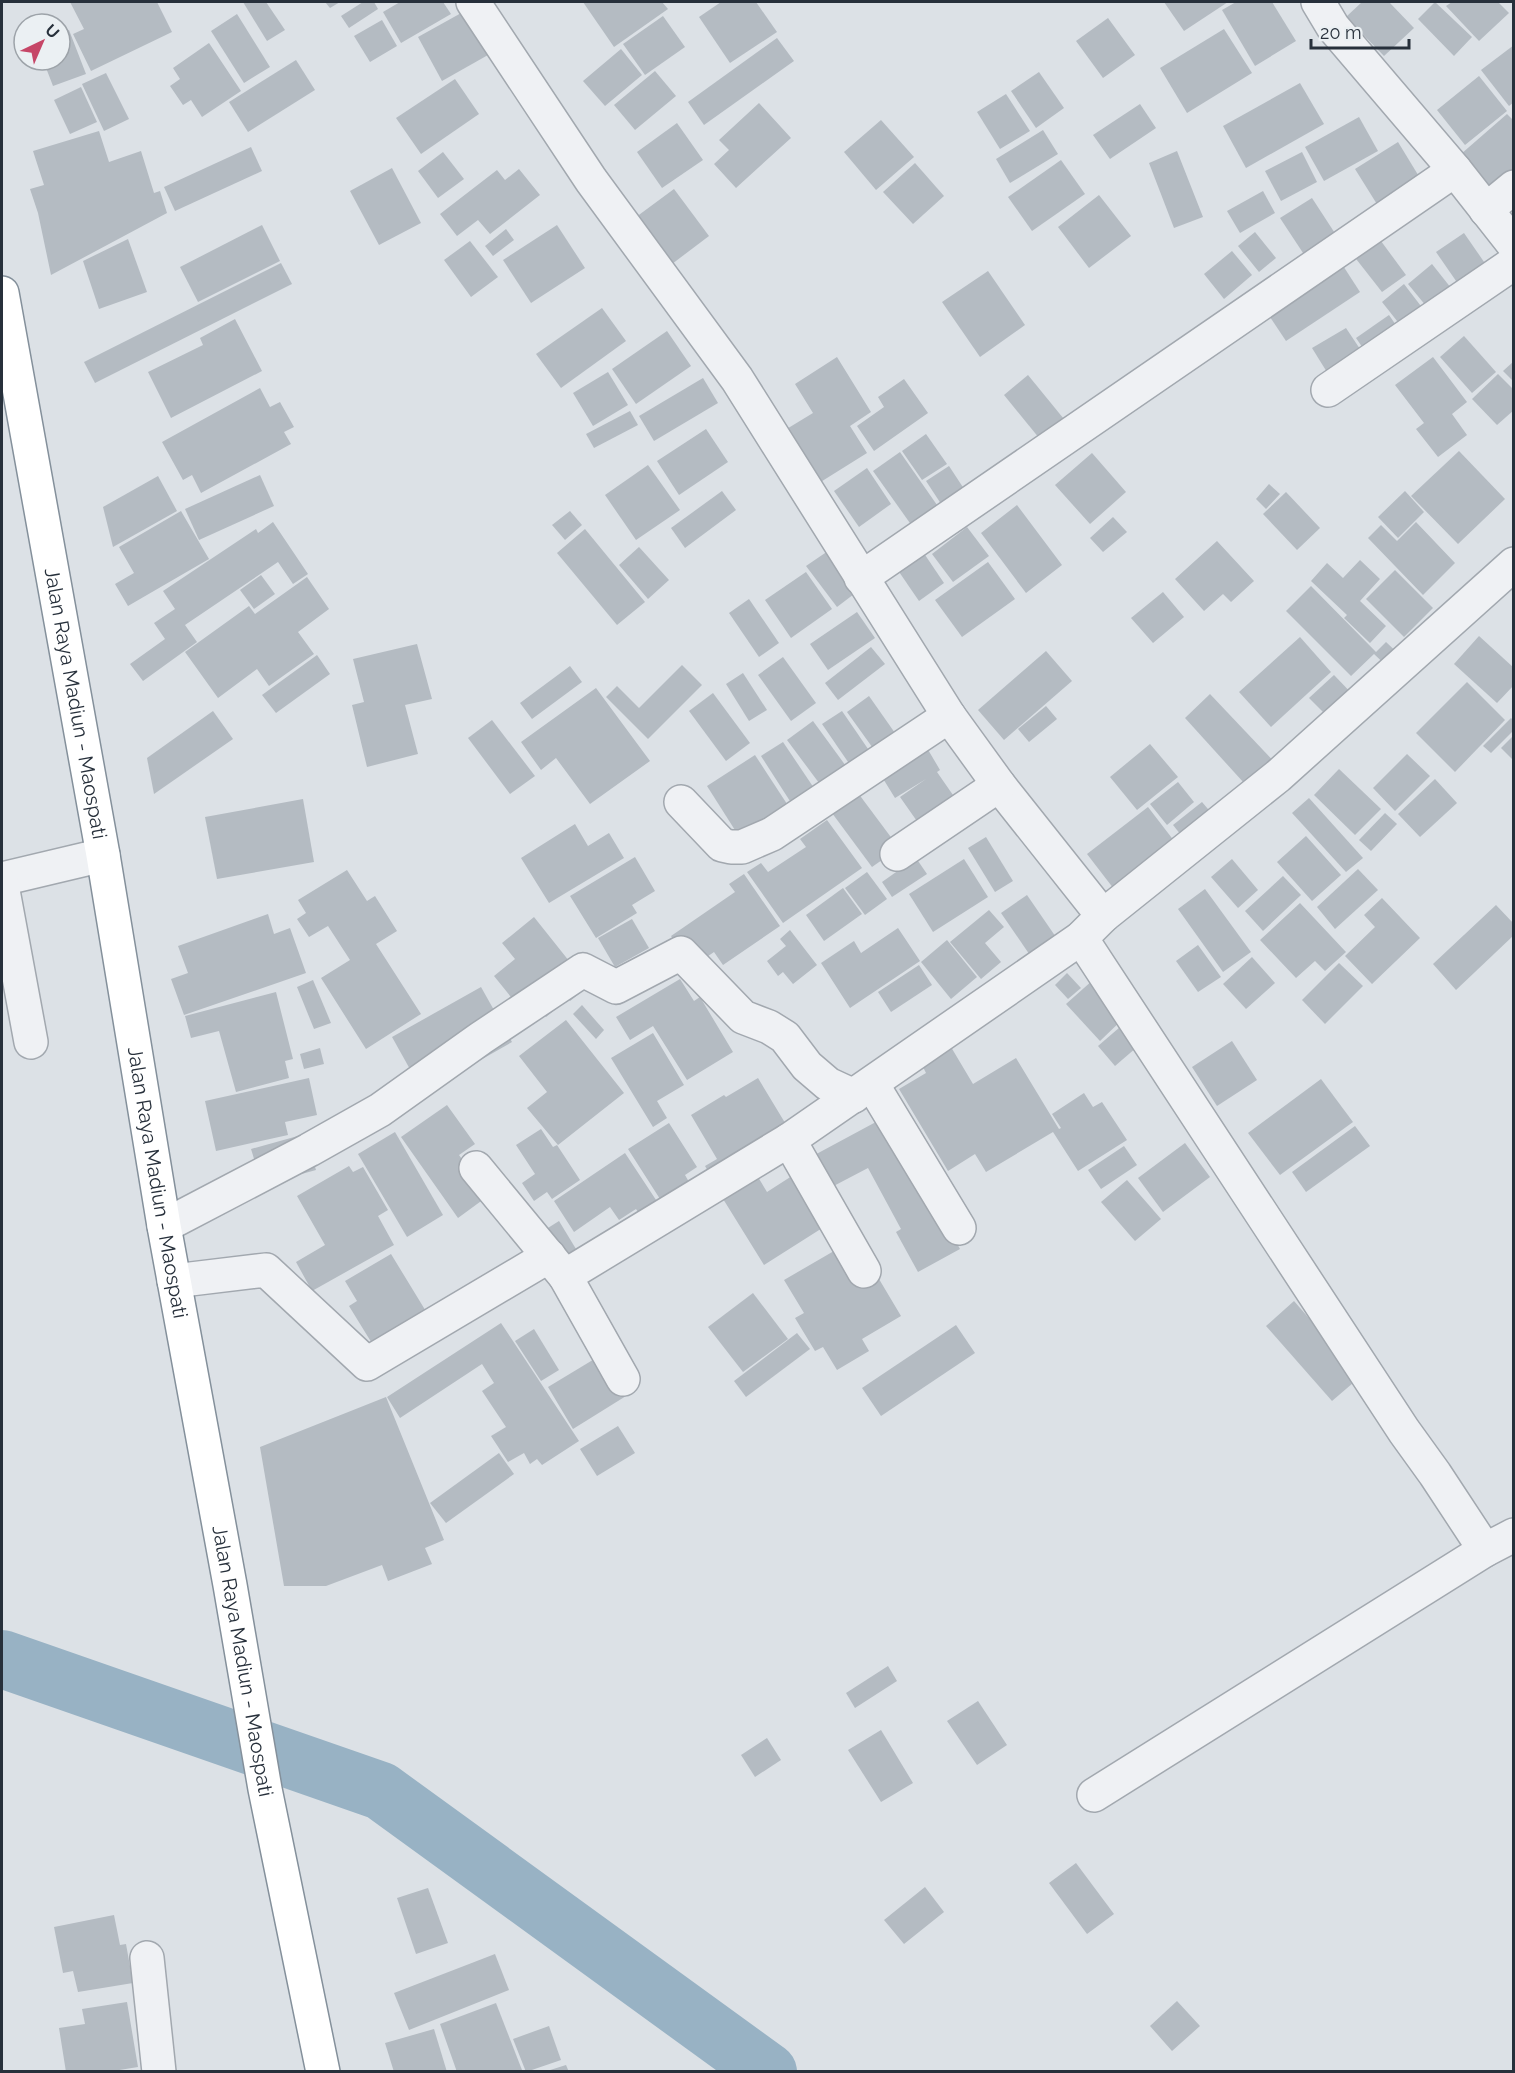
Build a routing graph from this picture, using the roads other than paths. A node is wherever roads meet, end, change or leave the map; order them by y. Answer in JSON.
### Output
{"nodes":[{"id":1,"x":473,"y":2,"type":"edge"},
{"id":2,"x":1318,"y":2,"type":"edge"},
{"id":3,"x":1455,"y":170,"type":"junction"},
{"id":4,"x":1514,"y":187,"type":"edge"},
{"id":5,"x":1486,"y":210,"type":"junction"},
{"id":6,"x":1514,"y":245,"type":"edge"},
{"id":7,"x":1514,"y":263,"type":"edge"},
{"id":8,"x":2,"y":293,"type":"edge"},
{"id":9,"x":1329,"y":390,"type":"dead end"},
{"id":10,"x":11,"y":405,"type":"edge"},
{"id":11,"x":1514,"y":564,"type":"edge"},
{"id":12,"x":861,"y":578,"type":"junction"},
{"id":13,"x":949,"y":716,"type":"junction"},
{"id":14,"x":999,"y":785,"type":"junction"},
{"id":15,"x":681,"y":802,"type":"dead end"},
{"id":16,"x":897,"y":854,"type":"dead end"},
{"id":17,"x":103,"y":855,"type":"junction"},
{"id":18,"x":2,"y":879,"type":"edge"},
{"id":19,"x":2,"y":885,"type":"edge"},
{"id":20,"x":1092,"y":927,"type":"junction"},
{"id":21,"x":31,"y":1042,"type":"dead end"},
{"id":22,"x":863,"y":1090,"type":"junction"},
{"id":23,"x":789,"y":1140,"type":"junction"},
{"id":24,"x":476,"y":1168,"type":"dead end"},
{"id":25,"x":164,"y":1226,"type":"junction"},
{"id":26,"x":959,"y":1228,"type":"dead end"},
{"id":27,"x":557,"y":1266,"type":"junction"},
{"id":28,"x":864,"y":1271,"type":"dead end"},
{"id":29,"x":174,"y":1281,"type":"junction"},
{"id":30,"x":623,"y":1379,"type":"dead end"},
{"id":31,"x":1499,"y":1543,"type":"edge"},
{"id":32,"x":1094,"y":1795,"type":"dead end"},
{"id":33,"x":147,"y":1958,"type":"dead end"},
{"id":34,"x":159,"y":2072,"type":"edge"},
{"id":35,"x":323,"y":2072,"type":"edge"}],
"edges":[{"from":1,"to":12,"type":"street"},
{"from":2,"to":3,"type":"street"},
{"from":3,"to":5,"type":"street"},
{"from":3,"to":12,"type":"street"},
{"from":4,"to":5,"type":"street"},
{"from":5,"to":6,"type":"street"},
{"from":7,"to":9,"type":"street"},
{"from":8,"to":10,"type":"highway","name":"Jalan Raya Madiun - Maospati"},
{"from":10,"to":17,"type":"highway","name":"Jalan Raya Madiun - Maospati"},
{"from":11,"to":20,"type":"street"},
{"from":12,"to":13,"type":"street"},
{"from":13,"to":14,"type":"street"},
{"from":13,"to":15,"type":"street"},
{"from":14,"to":16,"type":"street"},
{"from":14,"to":20,"type":"street"},
{"from":17,"to":18,"type":"street"},
{"from":17,"to":25,"type":"highway","name":"Jalan Raya Madiun - Maospati"},
{"from":19,"to":21,"type":"street"},
{"from":20,"to":22,"type":"street"},
{"from":20,"to":31,"type":"street"},
{"from":22,"to":23,"type":"street"},
{"from":22,"to":25,"type":"street"},
{"from":22,"to":26,"type":"street"},
{"from":23,"to":27,"type":"street"},
{"from":23,"to":28,"type":"street"},
{"from":24,"to":27,"type":"street"},
{"from":25,"to":29,"type":"highway","name":"Jalan Raya Madiun - Maospati"},
{"from":27,"to":29,"type":"street"},
{"from":27,"to":30,"type":"street"},
{"from":29,"to":35,"type":"highway","name":"Jalan Raya Madiun - Maospati"},
{"from":31,"to":32,"type":"street"},
{"from":33,"to":34,"type":"street"}]}
